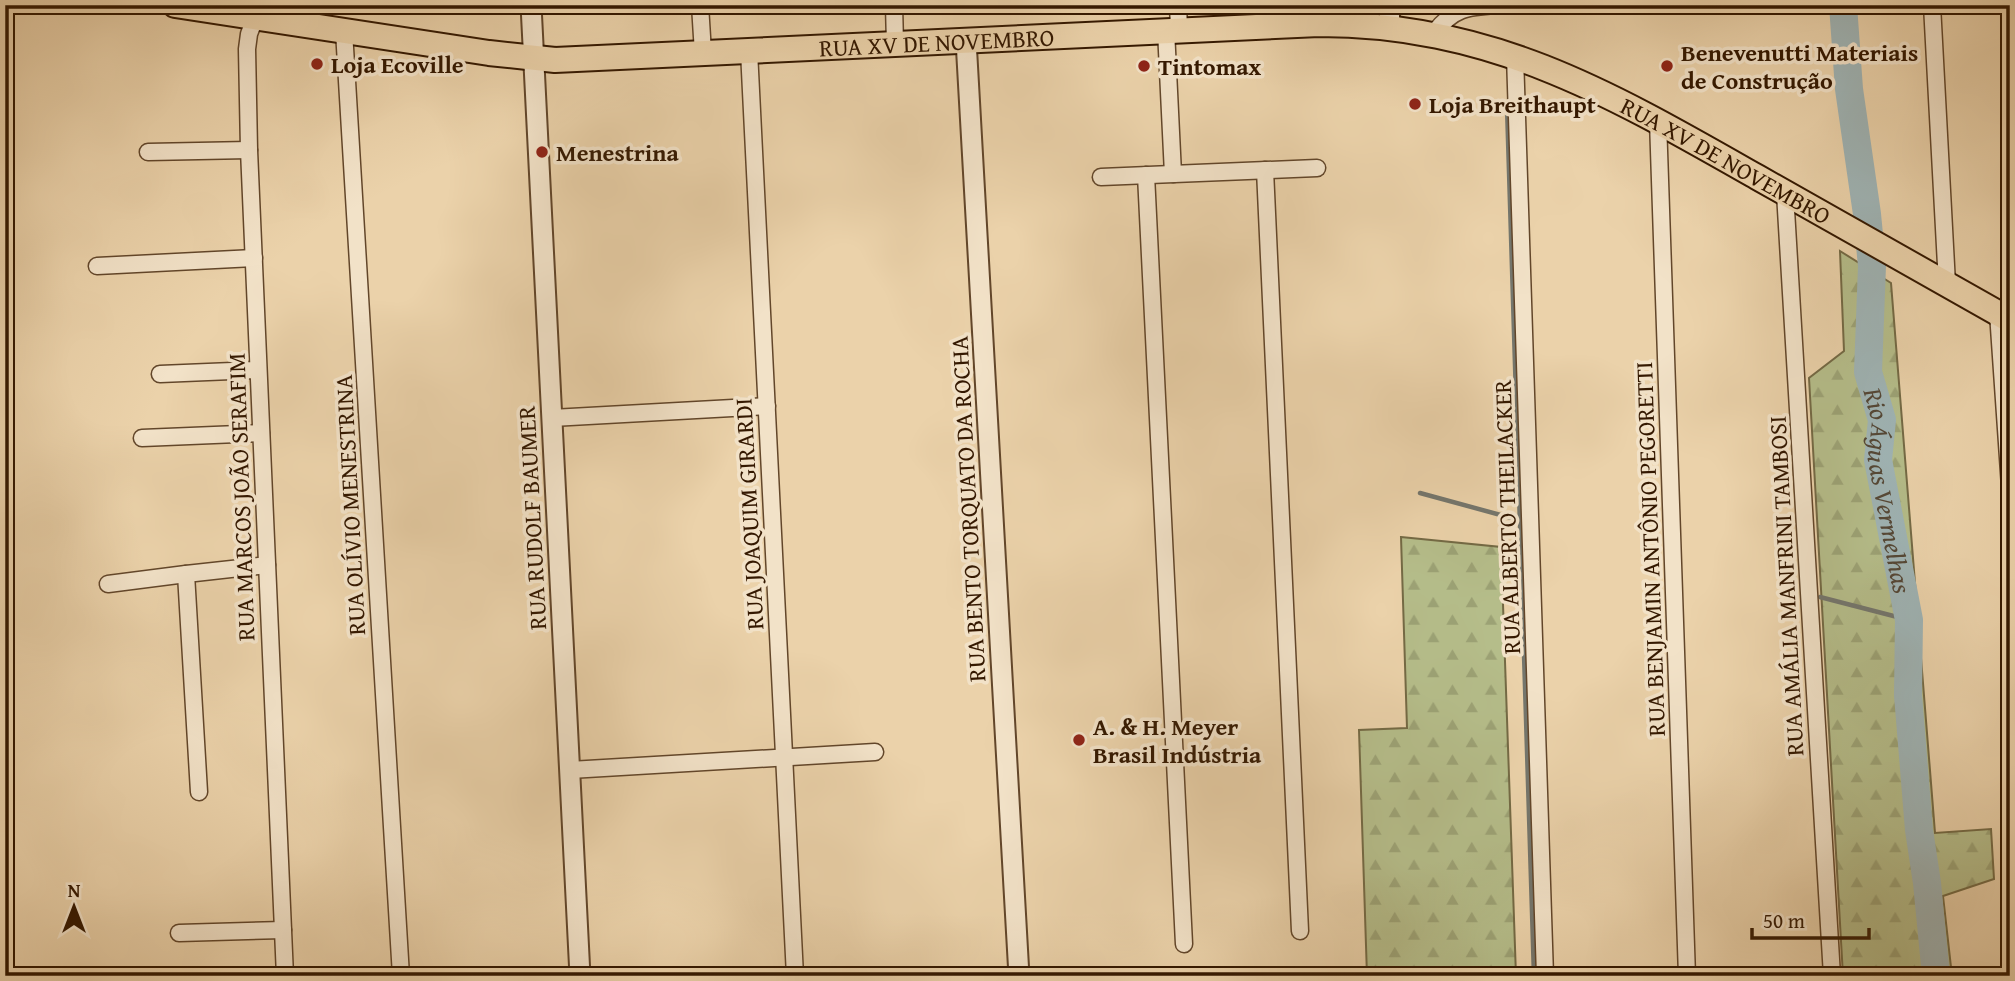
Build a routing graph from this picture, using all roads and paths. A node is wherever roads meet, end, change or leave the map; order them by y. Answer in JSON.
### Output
{"nodes":[{"id":1,"x":175,"y":5,"type":"edge"},
{"id":2,"x":531,"y":5,"type":"edge"},
{"id":3,"x":700,"y":5,"type":"edge"},
{"id":4,"x":894,"y":5,"type":"edge"},
{"id":5,"x":1502,"y":5,"type":"edge"},
{"id":6,"x":1932,"y":5,"type":"edge"},
{"id":7,"x":258,"y":11,"type":"edge"},
{"id":8,"x":1389,"y":16,"type":"edge"},
{"id":9,"x":1175,"y":22,"type":"edge"},
{"id":10,"x":344,"y":31,"type":"junction"},
{"id":11,"x":1434,"y":33,"type":"junction"},
{"id":12,"x":966,"y":40,"type":"junction"},
{"id":13,"x":895,"y":44,"type":"junction"},
{"id":14,"x":749,"y":51,"type":"junction"},
{"id":15,"x":703,"y":53,"type":"junction"},
{"id":16,"x":1515,"y":56,"type":"junction"},
{"id":17,"x":534,"y":59,"type":"junction"},
{"id":18,"x":1658,"y":121,"type":"junction"},
{"id":19,"x":249,"y":150,"type":"junction"},
{"id":20,"x":148,"y":152,"type":"dead end"},
{"id":21,"x":1317,"y":168,"type":"dead end"},
{"id":22,"x":1265,"y":170,"type":"junction"},
{"id":23,"x":1173,"y":174,"type":"junction"},
{"id":24,"x":1146,"y":175,"type":"junction"},
{"id":25,"x":1101,"y":177,"type":"dead end"},
{"id":26,"x":1785,"y":193,"type":"junction"},
{"id":27,"x":254,"y":258,"type":"junction"},
{"id":28,"x":97,"y":266,"type":"dead end"},
{"id":29,"x":1947,"y":284,"type":"junction"},
{"id":30,"x":2004,"y":316,"type":"edge"},
{"id":31,"x":258,"y":370,"type":"junction"},
{"id":32,"x":160,"y":374,"type":"dead end"},
{"id":33,"x":767,"y":406,"type":"junction"},
{"id":34,"x":552,"y":418,"type":"junction"},
{"id":35,"x":261,"y":433,"type":"junction"},
{"id":36,"x":142,"y":438,"type":"dead end"},
{"id":37,"x":2010,"y":487,"type":"edge"},
{"id":38,"x":267,"y":565,"type":"junction"},
{"id":39,"x":186,"y":574,"type":"junction"},
{"id":40,"x":108,"y":584,"type":"dead end"},
{"id":41,"x":875,"y":752,"type":"dead end"},
{"id":42,"x":784,"y":758,"type":"junction"},
{"id":43,"x":570,"y":770,"type":"junction"},
{"id":44,"x":199,"y":792,"type":"dead end"},
{"id":45,"x":283,"y":930,"type":"junction"},
{"id":46,"x":1300,"y":931,"type":"dead end"},
{"id":47,"x":178,"y":933,"type":"dead end"},
{"id":48,"x":1184,"y":944,"type":"dead end"},
{"id":49,"x":285,"y":976,"type":"edge"},
{"id":50,"x":401,"y":976,"type":"edge"},
{"id":51,"x":580,"y":976,"type":"edge"},
{"id":52,"x":795,"y":976,"type":"edge"},
{"id":53,"x":1019,"y":976,"type":"edge"},
{"id":54,"x":1545,"y":976,"type":"edge"},
{"id":55,"x":1686,"y":976,"type":"edge"},
{"id":56,"x":1832,"y":976,"type":"edge"}],
"edges":[{"from":1,"to":7,"type":"main road","name":"RUA XV DE NOVEMBRO"},
{"from":2,"to":17,"type":"street","name":"RUA RUDOLF BAUMER"},
{"from":3,"to":15,"type":"street"},
{"from":4,"to":13,"type":"street"},
{"from":5,"to":11,"type":"street"},
{"from":6,"to":29,"type":"street"},
{"from":7,"to":10,"type":"main road","name":"RUA XV DE NOVEMBRO"},
{"from":7,"to":19,"type":"street","name":"RUA MARCOS JOÃO SERAFIM"},
{"from":8,"to":9,"type":"main road","name":"RUA XV DE NOVEMBRO"},
{"from":8,"to":11,"type":"main road","name":"RUA XV DE NOVEMBRO"},
{"from":9,"to":12,"type":"main road","name":"RUA XV DE NOVEMBRO"},
{"from":9,"to":23,"type":"street"},
{"from":10,"to":17,"type":"main road","name":"RUA XV DE NOVEMBRO"},
{"from":10,"to":50,"type":"street","name":"RUA OLÍVIO MENESTRINA"},
{"from":11,"to":16,"type":"main road","name":"RUA XV DE NOVEMBRO"},
{"from":12,"to":13,"type":"main road","name":"RUA XV DE NOVEMBRO"},
{"from":12,"to":53,"type":"street","name":"RUA BENTO TORQUATO DA ROCHA"},
{"from":13,"to":14,"type":"main road","name":"RUA XV DE NOVEMBRO"},
{"from":14,"to":15,"type":"main road","name":"RUA XV DE NOVEMBRO"},
{"from":14,"to":33,"type":"street","name":"RUA JOAQUIM GIRARDI"},
{"from":15,"to":17,"type":"main road","name":"RUA XV DE NOVEMBRO"},
{"from":16,"to":18,"type":"main road","name":"RUA XV DE NOVEMBRO"},
{"from":16,"to":54,"type":"street","name":"RUA ALBERTO THEILACKER"},
{"from":17,"to":34,"type":"street","name":"RUA RUDOLF BAUMER"},
{"from":18,"to":26,"type":"main road","name":"RUA XV DE NOVEMBRO"},
{"from":18,"to":55,"type":"street","name":"RUA BENJAMIN ANTÔNIO PEGORETTI"},
{"from":19,"to":20,"type":"street"},
{"from":19,"to":27,"type":"street","name":"RUA MARCOS JOÃO SERAFIM"},
{"from":21,"to":22,"type":"street"},
{"from":22,"to":23,"type":"street"},
{"from":22,"to":46,"type":"street"},
{"from":23,"to":24,"type":"street"},
{"from":24,"to":25,"type":"street"},
{"from":24,"to":48,"type":"street"},
{"from":26,"to":29,"type":"main road","name":"RUA XV DE NOVEMBRO"},
{"from":26,"to":56,"type":"street","name":"RUA AMÁLIA MANFRINI TAMBOSI"},
{"from":27,"to":28,"type":"street"},
{"from":27,"to":31,"type":"street","name":"RUA MARCOS JOÃO SERAFIM"},
{"from":29,"to":30,"type":"main road","name":"RUA XV DE NOVEMBRO"},
{"from":30,"to":37,"type":"street"},
{"from":31,"to":32,"type":"street"},
{"from":31,"to":35,"type":"street","name":"RUA MARCOS JOÃO SERAFIM"},
{"from":33,"to":34,"type":"street"},
{"from":33,"to":42,"type":"street","name":"RUA JOAQUIM GIRARDI"},
{"from":34,"to":43,"type":"street","name":"RUA RUDOLF BAUMER"},
{"from":35,"to":36,"type":"street"},
{"from":35,"to":38,"type":"street","name":"RUA MARCOS JOÃO SERAFIM"},
{"from":38,"to":39,"type":"street"},
{"from":38,"to":45,"type":"street","name":"RUA MARCOS JOÃO SERAFIM"},
{"from":39,"to":40,"type":"street"},
{"from":39,"to":44,"type":"street"},
{"from":41,"to":42,"type":"street"},
{"from":42,"to":43,"type":"street"},
{"from":42,"to":52,"type":"street","name":"RUA JOAQUIM GIRARDI"},
{"from":43,"to":51,"type":"street","name":"RUA RUDOLF BAUMER"},
{"from":45,"to":47,"type":"street"},
{"from":45,"to":49,"type":"street","name":"RUA MARCOS JOÃO SERAFIM"}]}
